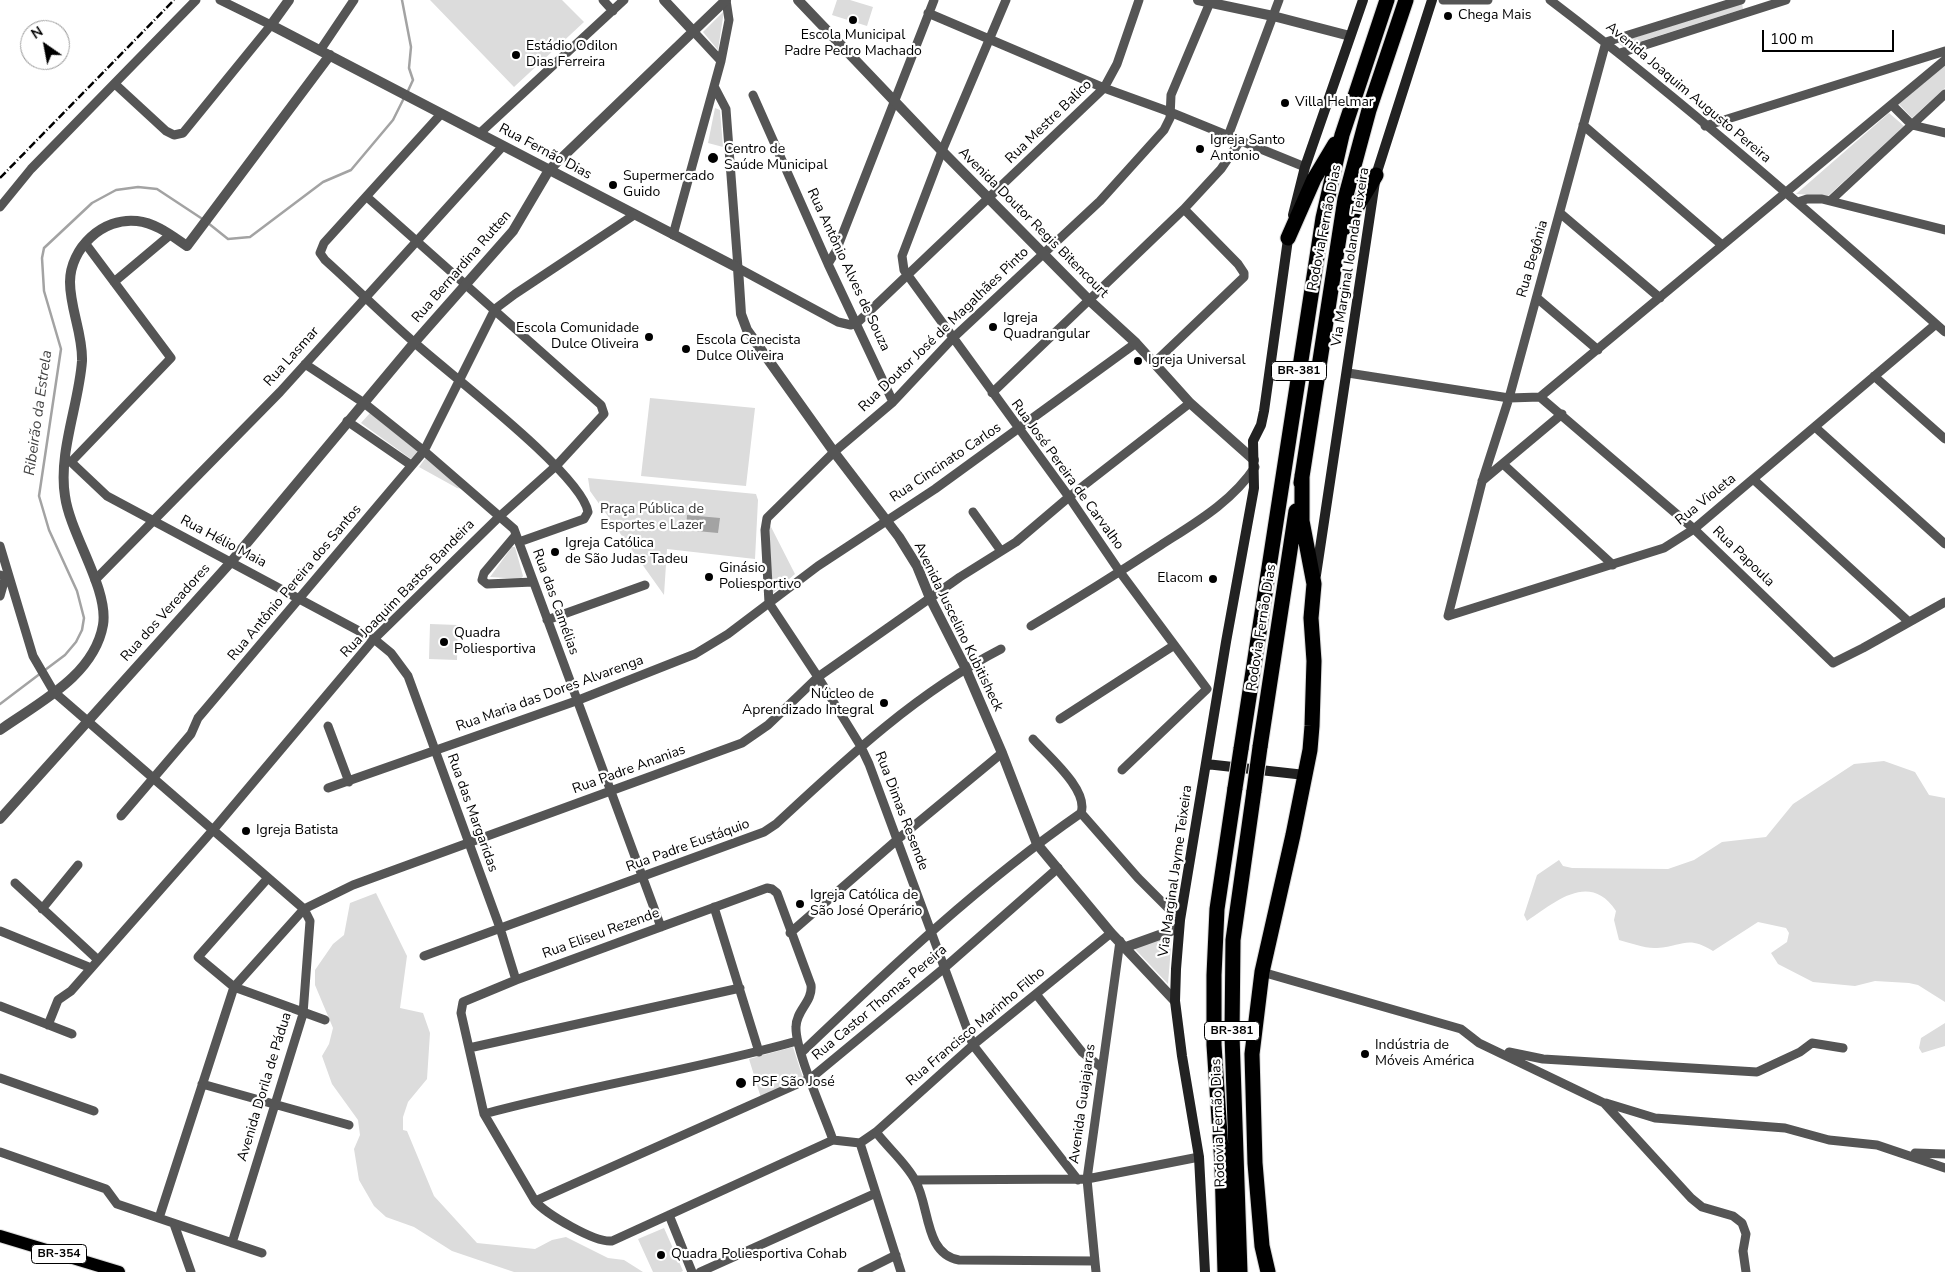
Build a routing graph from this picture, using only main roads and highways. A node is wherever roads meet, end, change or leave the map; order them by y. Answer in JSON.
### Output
{"nodes":[{"id":1,"x":1363,"y":0,"type":"edge"},
{"id":2,"x":1387,"y":0,"type":"edge"},
{"id":3,"x":1406,"y":0,"type":"edge"},
{"id":4,"x":1432,"y":0,"type":"edge"},
{"id":5,"x":1342,"y":135,"type":"junction"},
{"id":6,"x":1376,"y":175,"type":"junction"},
{"id":7,"x":1288,"y":238,"type":"junction"},
{"id":8,"x":1336,"y":243,"type":"junction"},
{"id":9,"x":1302,"y":474,"type":"junction"},
{"id":10,"x":1314,"y":584,"type":"junction"},
{"id":11,"x":1206,"y":764,"type":"junction"},
{"id":12,"x":1305,"y":775,"type":"junction"},
{"id":13,"x":1254,"y":1163,"type":"junction"},
{"id":14,"x":0,"y":1236,"type":"edge"},
{"id":15,"x":118,"y":1272,"type":"edge"},
{"id":16,"x":1205,"y":1272,"type":"edge"},
{"id":17,"x":1226,"y":1272,"type":"edge"},
{"id":18,"x":1242,"y":1272,"type":"edge"},
{"id":19,"x":1268,"y":1272,"type":"edge"}],
"edges":[{"from":1,"to":7,"type":"main road","name":"Via Marginal Jayme Teixeira"},
{"from":2,"to":5,"type":"highway","name":"Rodovia Fernão Dias","number":"BR-381"},
{"from":3,"to":8,"type":"highway","name":"Rodovia Fernão Dias","number":"BR-381"},
{"from":4,"to":6,"type":"main road","name":"Via Marginal Iolanda Teixeira"},
{"from":5,"to":7,"type":"highway"},
{"from":5,"to":17,"type":"highway","name":"Rodovia Fernão Dias","number":"BR-381","bridge":true},
{"from":6,"to":8,"type":"highway"},
{"from":6,"to":10,"type":"main road","name":"Via Marginal Iolanda Teixeira"},
{"from":7,"to":11,"type":"main road","name":"Via Marginal Jayme Teixeira"},
{"from":8,"to":9,"type":"highway","name":"Rodovia Fernão Dias","number":"BR-381"},
{"from":9,"to":10,"type":"highway"},
{"from":9,"to":18,"type":"highway","name":"Rodovia Fernão Dias","number":"BR-381","bridge":true},
{"from":10,"to":12,"type":"highway"},
{"from":11,"to":12,"type":"main road"},
{"from":11,"to":16,"type":"main road","name":"Via Marginal Jayme Teixeira"},
{"from":12,"to":13,"type":"highway"},
{"from":13,"to":18,"type":"highway"},
{"from":13,"to":19,"type":"highway"},
{"from":14,"to":15,"type":"main road","number":"BR-354"}]}
